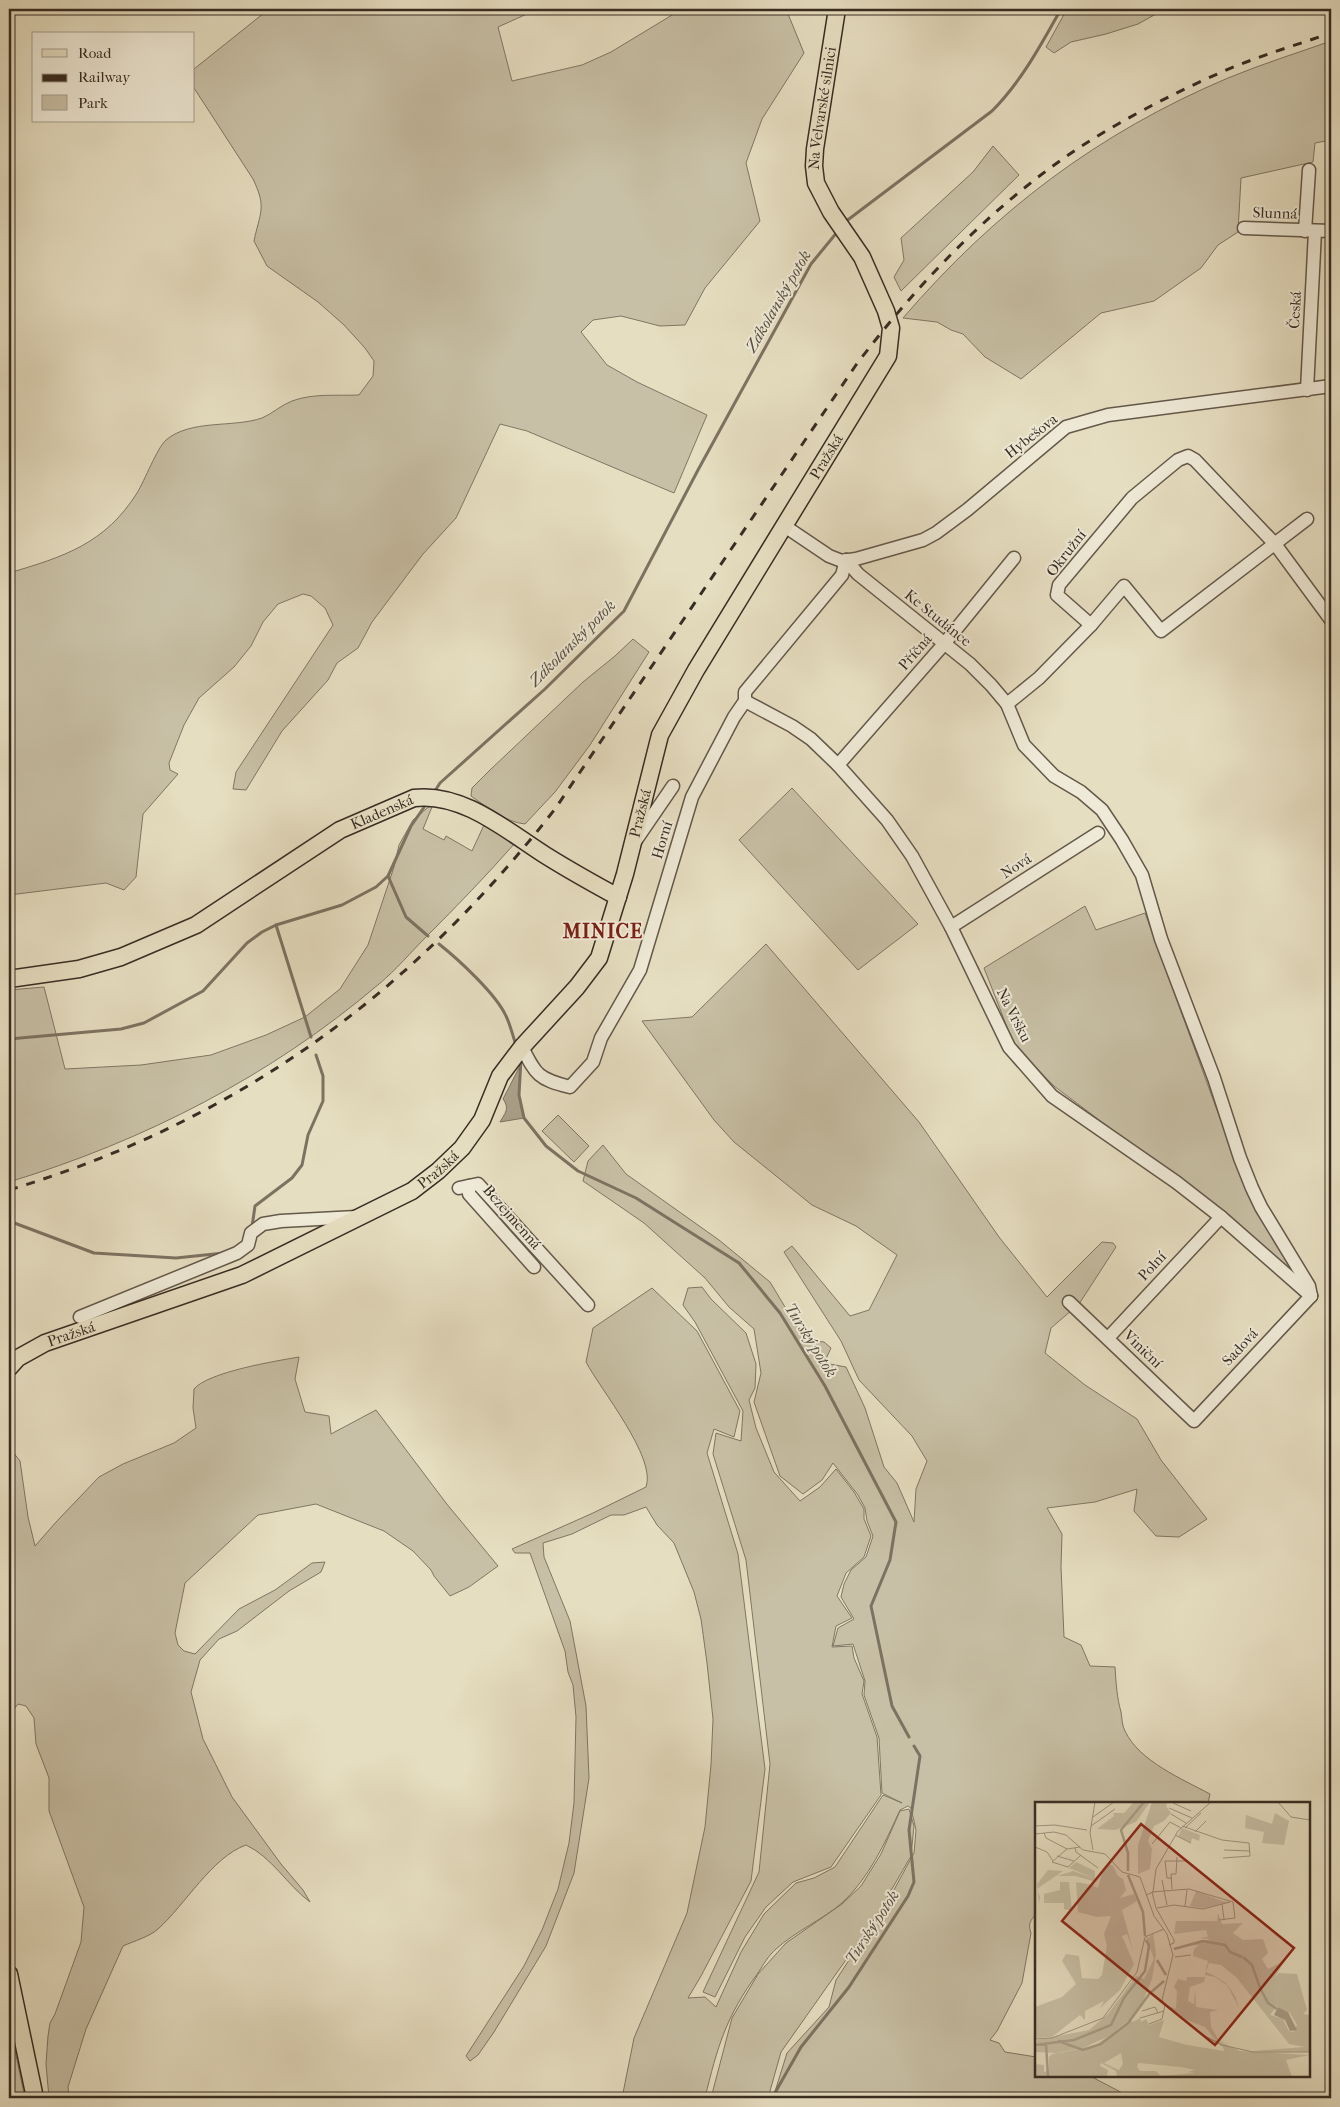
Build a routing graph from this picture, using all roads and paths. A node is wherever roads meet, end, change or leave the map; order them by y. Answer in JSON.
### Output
{"nodes":[{"id":1,"x":837,"y":9,"type":"edge"},
{"id":2,"x":1309,"y":170,"type":"dead end"},
{"id":3,"x":1244,"y":228,"type":"dead end"},
{"id":4,"x":1310,"y":231,"type":"junction"},
{"id":5,"x":1331,"y":231,"type":"edge"},
{"id":6,"x":883,"y":367,"type":"joint"},
{"id":7,"x":1331,"y":386,"type":"edge"},
{"id":8,"x":1307,"y":390,"type":"junction"},
{"id":9,"x":1307,"y":519,"type":"dead end"},
{"id":10,"x":783,"y":525,"type":"junction"},
{"id":11,"x":1275,"y":544,"type":"junction"},
{"id":12,"x":1014,"y":558,"type":"dead end"},
{"id":13,"x":846,"y":560,"type":"junction"},
{"id":14,"x":1331,"y":620,"type":"edge"},
{"id":15,"x":1091,"y":625,"type":"junction"},
{"id":16,"x":944,"y":644,"type":"junction"},
{"id":17,"x":745,"y":701,"type":"junction"},
{"id":18,"x":1007,"y":704,"type":"junction"},
{"id":19,"x":838,"y":765,"type":"junction"},
{"id":20,"x":673,"y":786,"type":"dead end"},
{"id":21,"x":1098,"y":833,"type":"dead end"},
{"id":22,"x":633,"y":844,"type":"junction"},
{"id":23,"x":618,"y":897,"type":"junction"},
{"id":24,"x":951,"y":927,"type":"junction"},
{"id":25,"x":9,"y":979,"type":"edge"},
{"id":26,"x":522,"y":1047,"type":"junction"},
{"id":27,"x":361,"y":1217,"type":"junction"},
{"id":28,"x":1220,"y":1217,"type":"junction"},
{"id":29,"x":534,"y":1267,"type":"dead end"},
{"id":30,"x":1311,"y":1296,"type":"junction"},
{"id":31,"x":1069,"y":1302,"type":"dead end"},
{"id":32,"x":588,"y":1305,"type":"dead end"},
{"id":33,"x":80,"y":1317,"type":"dead end"},
{"id":34,"x":1108,"y":1338,"type":"junction"},
{"id":35,"x":9,"y":1368,"type":"edge"},
{"id":36,"x":1194,"y":1421,"type":"joint"},
{"id":37,"x":9,"y":1974,"type":"edge"},
{"id":38,"x":35,"y":2098,"type":"edge"}],
"edges":[{"from":1,"to":6,"type":"main road","name":"Na Velvarské silnici"},
{"from":2,"to":4,"type":"street","name":"Slunná"},
{"from":3,"to":4,"type":"street","name":"Slunná"},
{"from":4,"to":5,"type":"street","name":"Slunná"},
{"from":4,"to":8,"type":"street","name":"Česká"},
{"from":6,"to":10,"type":"main road","name":"Pražská"},
{"from":7,"to":8,"type":"street","name":"Hybešova"},
{"from":8,"to":13,"type":"street","name":"Hybešova"},
{"from":9,"to":11,"type":"street"},
{"from":10,"to":13,"type":"street"},
{"from":10,"to":22,"type":"main road","name":"Pražská"},
{"from":11,"to":14,"type":"street","name":"Okružní"},
{"from":11,"to":15,"type":"street"},
{"from":11,"to":15,"type":"street","name":"Okružní"},
{"from":12,"to":16,"type":"street","name":"Příčná"},
{"from":13,"to":16,"type":"street","name":"Ke Studánce"},
{"from":13,"to":17,"type":"street","name":"Horní"},
{"from":15,"to":18,"type":"street"},
{"from":16,"to":18,"type":"street","name":"Ke Studánce"},
{"from":16,"to":19,"type":"street","name":"Příčná"},
{"from":17,"to":19,"type":"street","name":"Na Vršku"},
{"from":17,"to":26,"type":"street","name":"Horní"},
{"from":18,"to":30,"type":"street","name":"Ke Studánce"},
{"from":19,"to":24,"type":"street","name":"Na Vršku"},
{"from":20,"to":22,"type":"street"},
{"from":21,"to":24,"type":"street","name":"Nová"},
{"from":22,"to":23,"type":"main road","name":"Pražská"},
{"from":23,"to":25,"type":"main road","name":"Kladenská"},
{"from":23,"to":26,"type":"main road","name":"Pražská"},
{"from":24,"to":28,"type":"street","name":"Na Vršku"},
{"from":26,"to":27,"type":"main road","name":"Pražská"},
{"from":27,"to":33,"type":"street","name":"Pražská"},
{"from":27,"to":35,"type":"main road","name":"Pražská"},
{"from":28,"to":30,"type":"street","name":"Na Vršku"},
{"from":28,"to":34,"type":"street","name":"Polní"},
{"from":29,"to":32,"type":"street","name":"Bezejmenná"},
{"from":30,"to":36,"type":"street","name":"Sadová"},
{"from":31,"to":34,"type":"street","name":"Viniční"},
{"from":34,"to":36,"type":"street","name":"Viniční"},
{"from":37,"to":38,"type":"main road"}]}
